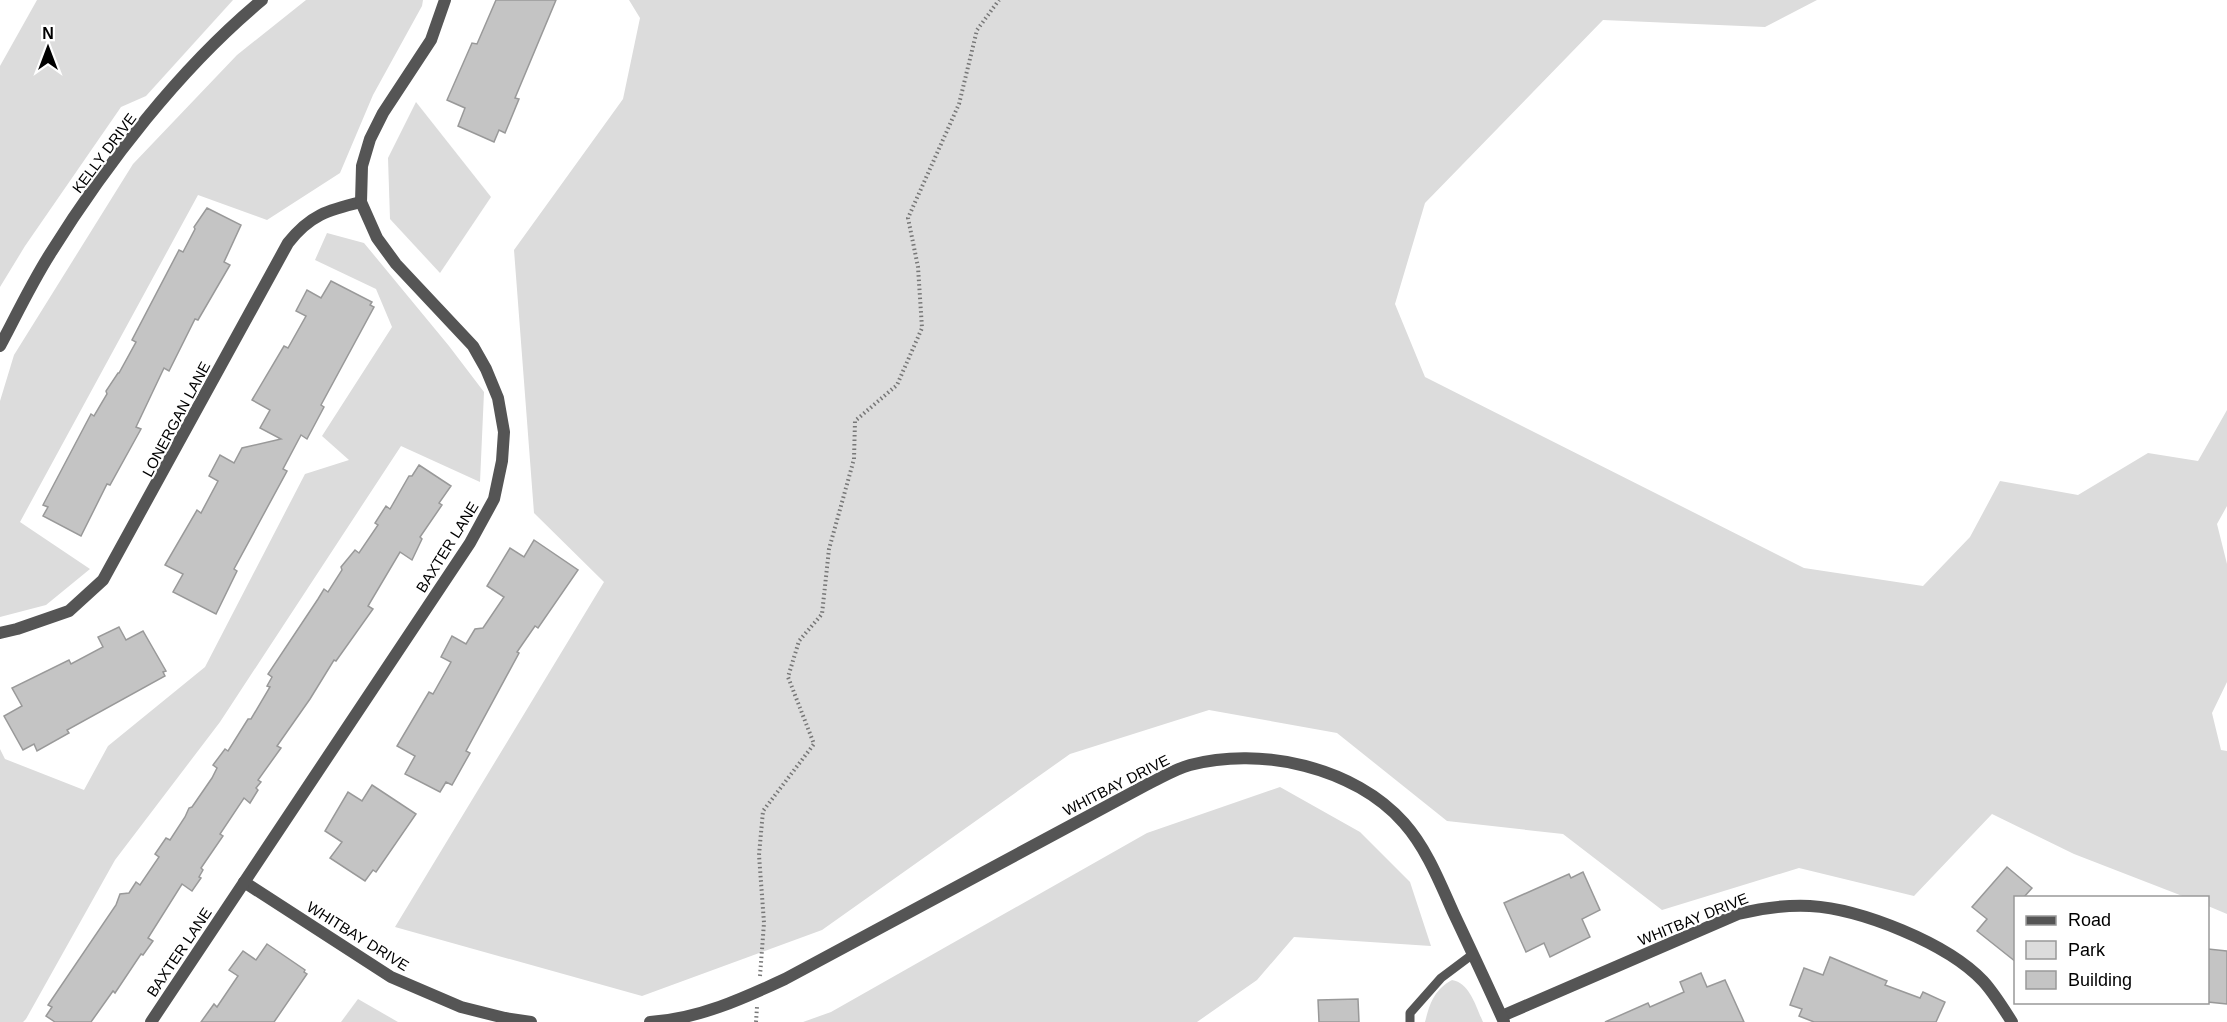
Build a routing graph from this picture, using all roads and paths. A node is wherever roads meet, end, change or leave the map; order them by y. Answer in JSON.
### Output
{"nodes":[{"id":1,"x":262,"y":0,"type":"edge"},
{"id":2,"x":445,"y":0,"type":"edge"},
{"id":3,"x":999,"y":0,"type":"edge"},
{"id":4,"x":362,"y":202,"type":"junction"},
{"id":5,"x":0,"y":346,"type":"edge"},
{"id":6,"x":0,"y":633,"type":"edge"},
{"id":7,"x":244,"y":882,"type":"junction"},
{"id":8,"x":1473,"y":954,"type":"junction"},
{"id":9,"x":758,"y":991,"type":"junction"},
{"id":10,"x":1503,"y":1019,"type":"edge"},
{"id":11,"x":151,"y":1022,"type":"edge"},
{"id":12,"x":531,"y":1022,"type":"edge"},
{"id":13,"x":650,"y":1022,"type":"edge"},
{"id":14,"x":756,"y":1022,"type":"edge"},
{"id":15,"x":1410,"y":1022,"type":"edge"},
{"id":16,"x":2012,"y":1022,"type":"edge"}],
"edges":[{"from":1,"to":5,"type":"street","name":"KELLY DRIVE"},
{"from":2,"to":4,"type":"street","name":"BAXTER LANE"},
{"from":3,"to":9,"type":"path"},
{"from":4,"to":6,"type":"street","name":"LONERGAN LANE"},
{"from":4,"to":7,"type":"street","name":"BAXTER LANE"},
{"from":7,"to":11,"type":"street","name":"BAXTER LANE"},
{"from":7,"to":12,"type":"street","name":"WHITBAY DRIVE"},
{"from":8,"to":9,"type":"street","name":"WHITBAY DRIVE"},
{"from":8,"to":10,"type":"street","name":"WHITBAY DRIVE"},
{"from":8,"to":15,"type":"lane"},
{"from":9,"to":13,"type":"street","name":"WHITBAY DRIVE"},
{"from":9,"to":14,"type":"path"},
{"from":10,"to":16,"type":"street","name":"WHITBAY DRIVE"}]}
